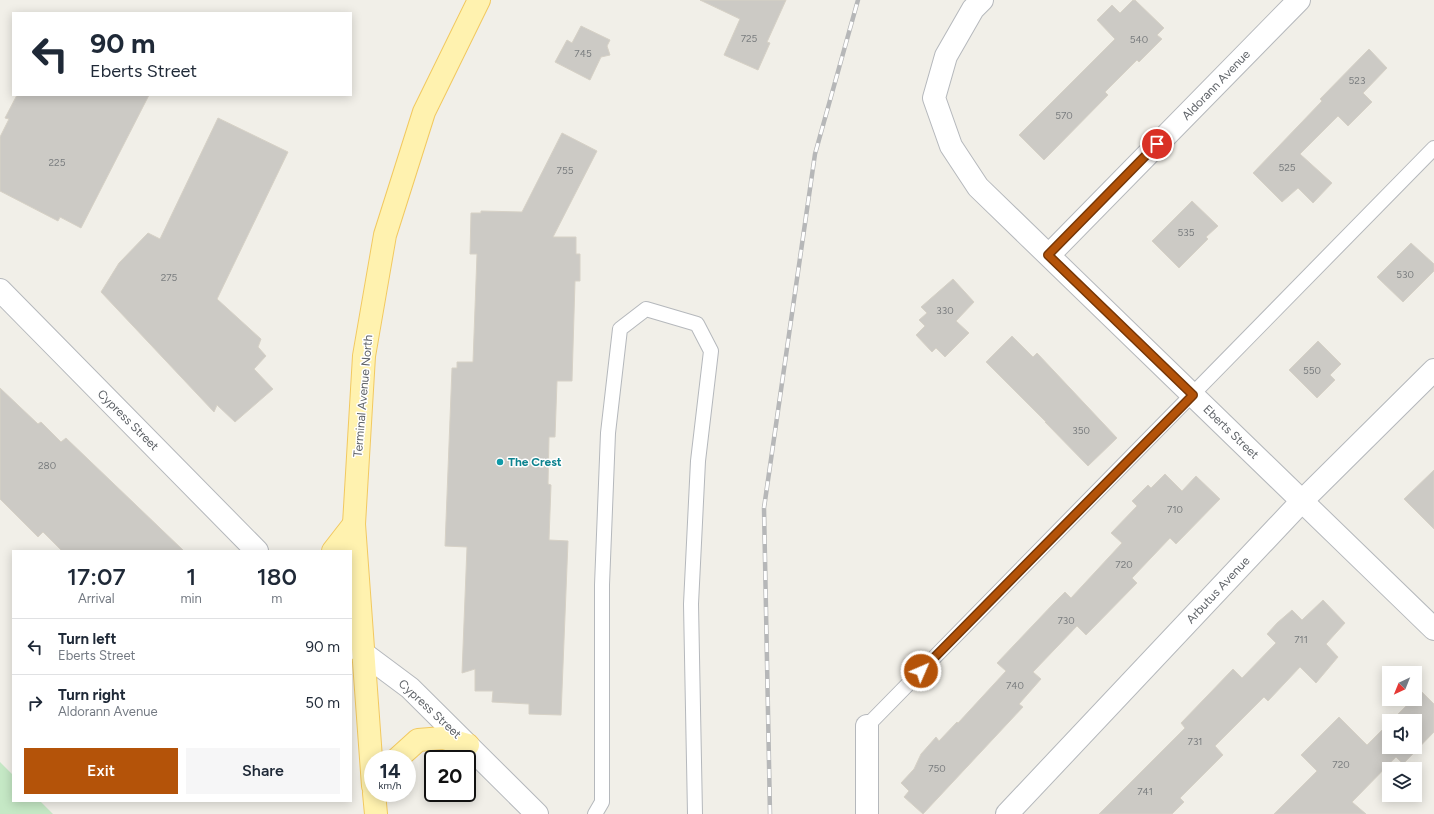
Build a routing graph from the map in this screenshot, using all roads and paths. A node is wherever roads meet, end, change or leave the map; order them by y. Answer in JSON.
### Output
{"nodes":[{"id":1,"x":478,"y":0,"type":"edge"},
{"id":2,"x":982,"y":0,"type":"edge"},
{"id":3,"x":1299,"y":0,"type":"edge"},
{"id":4,"x":1434,"y":148,"type":"edge"},
{"id":5,"x":1048,"y":255,"type":"junction"},
{"id":6,"x":0,"y":290,"type":"edge"},
{"id":7,"x":1434,"y":370,"type":"edge"},
{"id":8,"x":1193,"y":395,"type":"junction"},
{"id":9,"x":1302,"y":501,"type":"junction"},
{"id":10,"x":354,"y":524,"type":"junction"},
{"id":11,"x":256,"y":550,"type":"edge"},
{"id":12,"x":334,"y":550,"type":"edge"},
{"id":13,"x":1434,"y":629,"type":"edge"},
{"id":14,"x":357,"y":648,"type":"edge"},
{"id":15,"x":867,"y":726,"type":"joint"},
{"id":16,"x":468,"y":745,"type":"junction"},
{"id":17,"x":369,"y":750,"type":"edge"},
{"id":18,"x":407,"y":750,"type":"edge"},
{"id":19,"x":537,"y":814,"type":"edge"},
{"id":20,"x":595,"y":814,"type":"edge"},
{"id":21,"x":695,"y":814,"type":"edge"},
{"id":22,"x":867,"y":814,"type":"edge"},
{"id":23,"x":1007,"y":814,"type":"edge"}],
"edges":[{"from":1,"to":10,"type":"main road","name":"Terminal Avenue North"},
{"from":2,"to":5,"type":"street","name":"Eberts Street"},
{"from":3,"to":5,"type":"street","name":"Aldorann Avenue"},
{"from":4,"to":8,"type":"lane"},
{"from":5,"to":8,"type":"street","name":"Eberts Street"},
{"from":6,"to":11,"type":"street","name":"Cypress Street"},
{"from":7,"to":9,"type":"street","name":"Arbutus Avenue"},
{"from":8,"to":9,"type":"street","name":"Eberts Street"},
{"from":8,"to":15,"type":"lane"},
{"from":9,"to":13,"type":"street","name":"Eberts Street"},
{"from":9,"to":23,"type":"street","name":"Arbutus Avenue"},
{"from":10,"to":12,"type":"main road"},
{"from":10,"to":14,"type":"main road","name":"Terminal Avenue North"},
{"from":14,"to":16,"type":"street","name":"Cypress Street"},
{"from":14,"to":17,"type":"main road","name":"Terminal Avenue North"},
{"from":15,"to":22,"type":"street"},
{"from":16,"to":18,"type":"main road"},
{"from":16,"to":19,"type":"street","name":"Cypress Street"},
{"from":20,"to":21,"type":"lane"}]}
